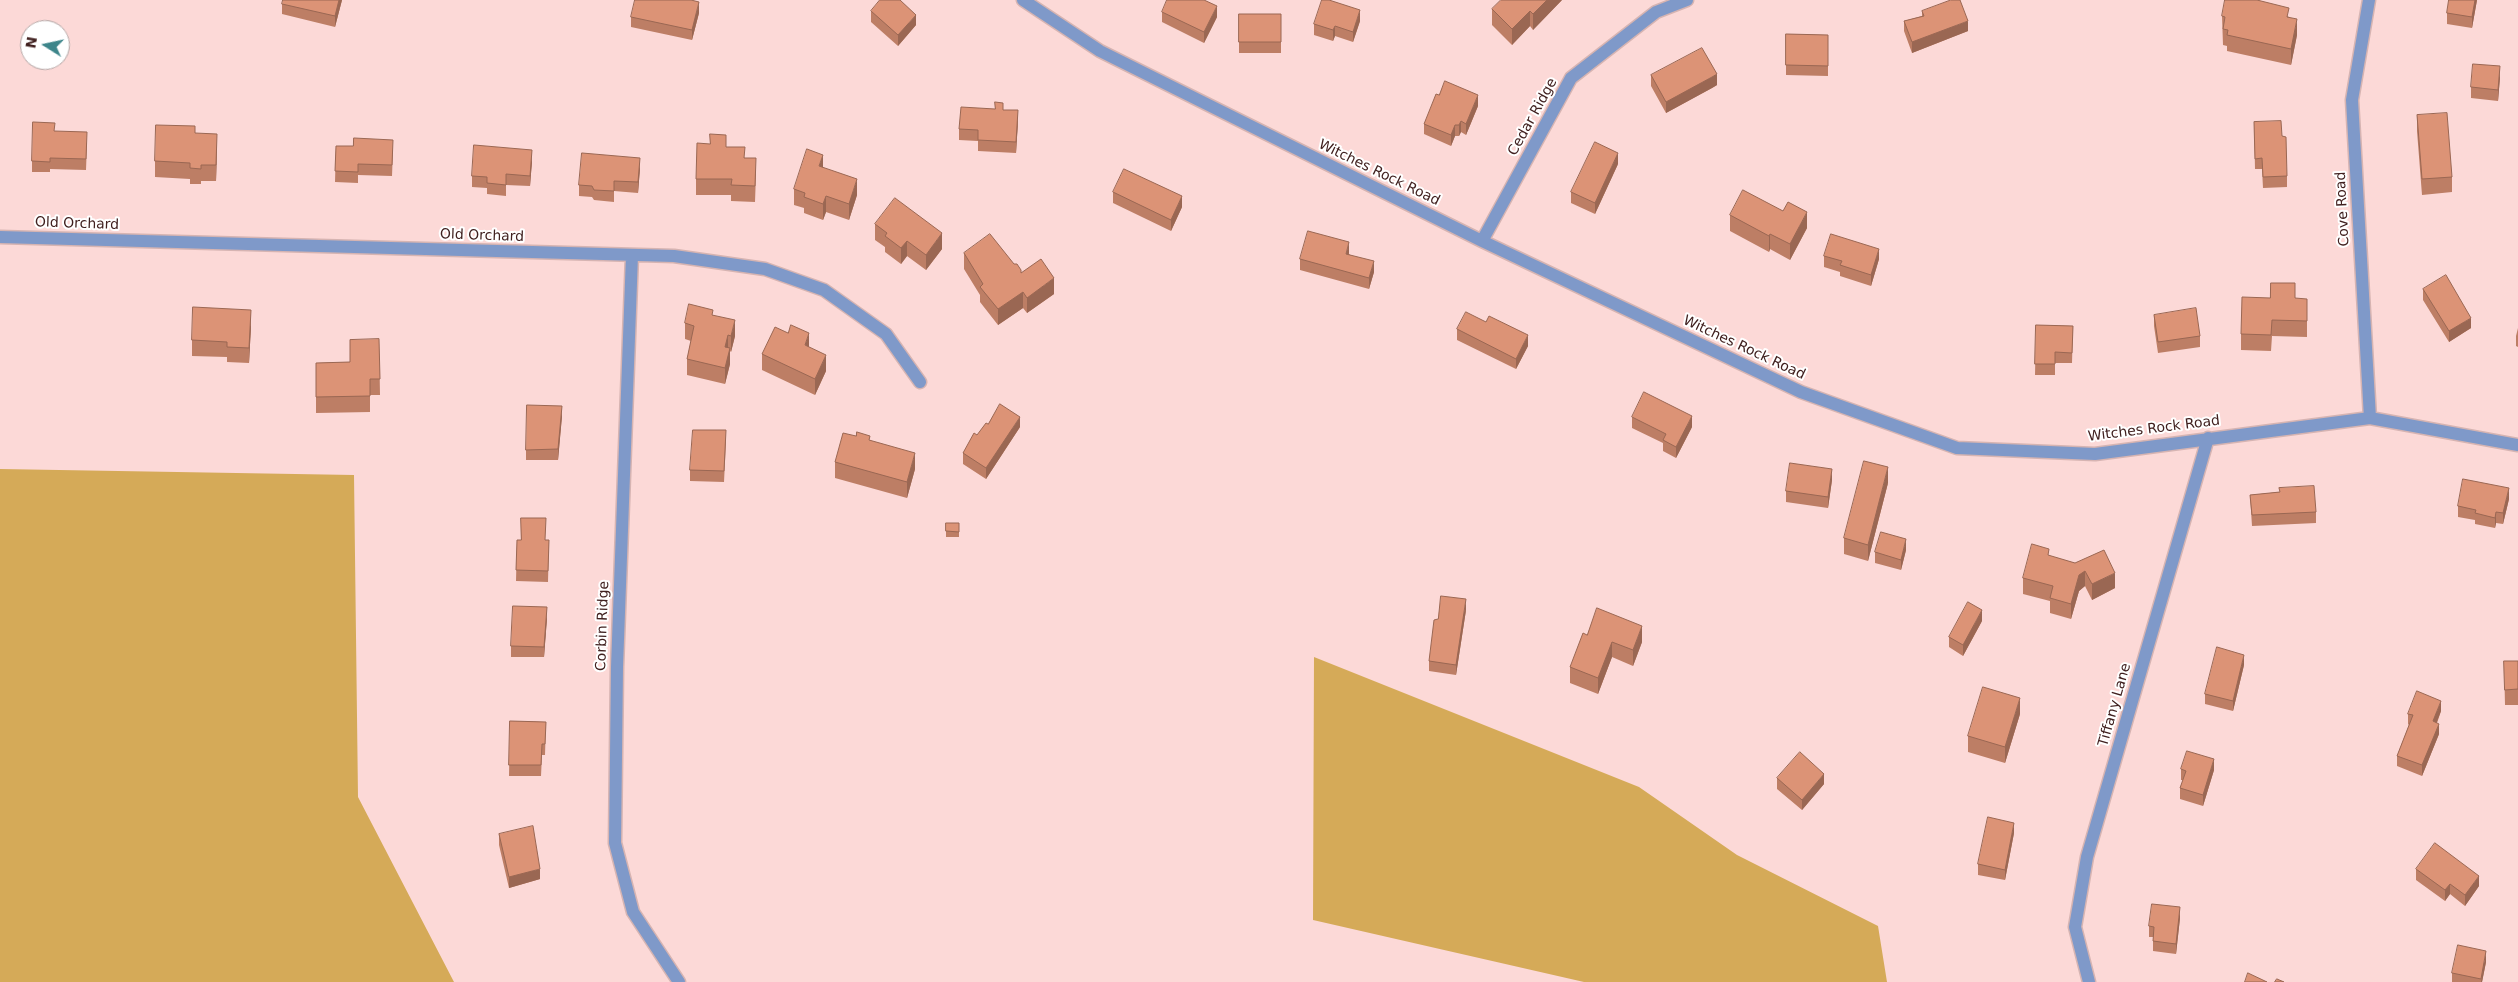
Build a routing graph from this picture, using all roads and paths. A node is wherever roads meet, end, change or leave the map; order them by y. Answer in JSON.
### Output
{"nodes":[{"id":1,"x":1023,"y":0,"type":"edge"},
{"id":2,"x":1687,"y":0,"type":"edge"},
{"id":3,"x":2369,"y":0,"type":"edge"},
{"id":4,"x":0,"y":236,"type":"edge"},
{"id":5,"x":1482,"y":241,"type":"junction"},
{"id":6,"x":632,"y":255,"type":"junction"},
{"id":7,"x":920,"y":382,"type":"dead end"},
{"id":8,"x":2370,"y":418,"type":"junction"},
{"id":9,"x":2208,"y":438,"type":"junction"},
{"id":10,"x":2518,"y":445,"type":"edge"},
{"id":11,"x":679,"y":982,"type":"edge"},
{"id":12,"x":2089,"y":982,"type":"edge"}],
"edges":[{"from":1,"to":5,"type":"street","name":"Witches Rock Road"},
{"from":2,"to":5,"type":"street","name":"Cedar Ridge"},
{"from":3,"to":8,"type":"street","name":"Cove Road"},
{"from":4,"to":6,"type":"street","name":"Old Orchard"},
{"from":5,"to":9,"type":"street","name":"Witches Rock Road"},
{"from":6,"to":7,"type":"street","name":"Old Orchard"},
{"from":6,"to":11,"type":"street","name":"Corbin Ridge"},
{"from":8,"to":9,"type":"street","name":"Witches Rock Road"},
{"from":8,"to":10,"type":"street","name":"Witches Rock Road"},
{"from":9,"to":12,"type":"street","name":"Tiffany Lane"}]}
